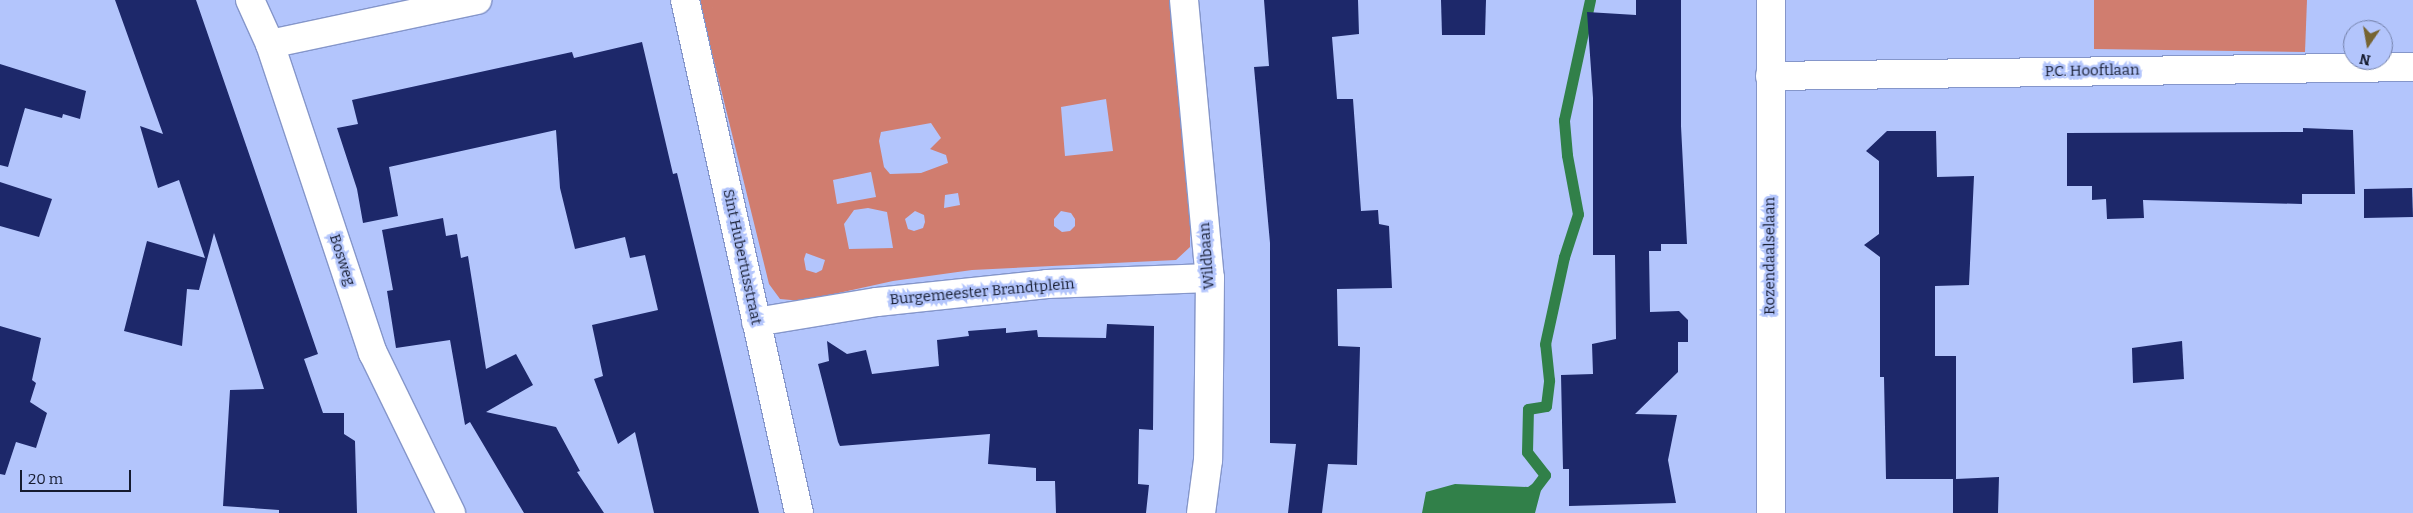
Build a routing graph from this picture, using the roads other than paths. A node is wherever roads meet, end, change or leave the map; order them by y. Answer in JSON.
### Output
{"nodes":[{"id":1,"x":250,"y":0,"type":"edge"},
{"id":2,"x":476,"y":0,"type":"edge"},
{"id":3,"x":685,"y":0,"type":"edge"},
{"id":4,"x":1184,"y":0,"type":"edge"},
{"id":5,"x":1771,"y":0,"type":"edge"},
{"id":6,"x":270,"y":44,"type":"junction"},
{"id":7,"x":2413,"y":67,"type":"edge"},
{"id":8,"x":1770,"y":76,"type":"junction"},
{"id":9,"x":1210,"y":278,"type":"junction"},
{"id":10,"x":756,"y":322,"type":"junction"},
{"id":11,"x":452,"y":513,"type":"edge"},
{"id":12,"x":799,"y":513,"type":"edge"},
{"id":13,"x":1201,"y":513,"type":"edge"},
{"id":14,"x":1771,"y":513,"type":"edge"}],
"edges":[{"from":1,"to":6,"type":"street","name":"Bosweg"},
{"from":2,"to":6,"type":"street"},
{"from":3,"to":10,"type":"street","name":"Sint Hubertusstraat"},
{"from":4,"to":9,"type":"street","name":"Wildbaan"},
{"from":5,"to":8,"type":"street","name":"Rozendaalselaan"},
{"from":6,"to":11,"type":"street","name":"Bosweg"},
{"from":7,"to":8,"type":"street","name":"P.C. Hooftlaan"},
{"from":8,"to":14,"type":"street","name":"Rozendaalselaan"},
{"from":9,"to":10,"type":"street","name":"Burgemeester Brandtplein"},
{"from":9,"to":13,"type":"street","name":"Wildbaan"},
{"from":10,"to":12,"type":"street","name":"Sint Hubertusstraat"}]}
